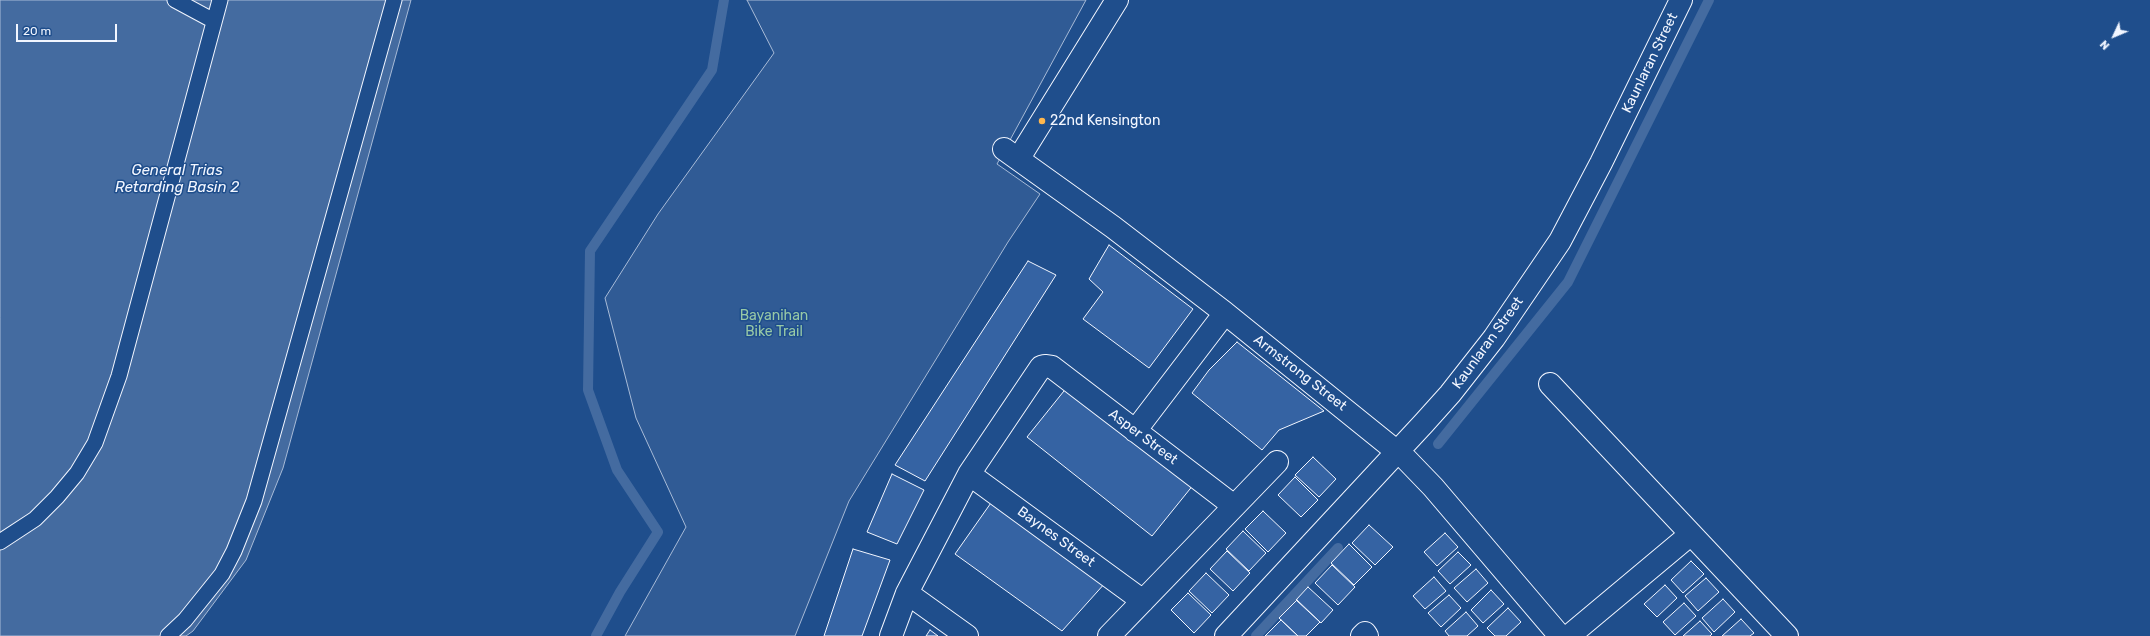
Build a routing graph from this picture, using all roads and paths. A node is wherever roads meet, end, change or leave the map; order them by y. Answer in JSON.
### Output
{"nodes":[{"id":1,"x":175,"y":0,"type":"edge"},
{"id":2,"x":220,"y":0,"type":"edge"},
{"id":3,"x":394,"y":0,"type":"edge"},
{"id":4,"x":1117,"y":0,"type":"edge"},
{"id":5,"x":1681,"y":0,"type":"edge"},
{"id":6,"x":214,"y":21,"type":"junction"},
{"id":7,"x":1224,"y":313,"type":"junction"},
{"id":8,"x":1550,"y":384,"type":"dead end"},
{"id":9,"x":1135,"y":431,"type":"junction"},
{"id":10,"x":1398,"y":452,"type":"junction"},
{"id":11,"x":1277,"y":462,"type":"dead end"},
{"id":12,"x":969,"y":474,"type":"junction"},
{"id":13,"x":1234,"y":506,"type":"junction"},
{"id":14,"x":1691,"y":534,"type":"junction"},
{"id":15,"x":0,"y":542,"type":"edge"},
{"id":16,"x":907,"y":593,"type":"junction"},
{"id":17,"x":1143,"y":601,"type":"junction"},
{"id":18,"x":168,"y":636,"type":"edge"},
{"id":19,"x":891,"y":636,"type":"edge"},
{"id":20,"x":967,"y":636,"type":"edge"},
{"id":21,"x":1109,"y":636,"type":"edge"},
{"id":22,"x":1226,"y":636,"type":"edge"},
{"id":23,"x":1362,"y":636,"type":"edge"},
{"id":24,"x":1367,"y":636,"type":"edge"},
{"id":25,"x":1560,"y":636,"type":"edge"},
{"id":26,"x":1569,"y":636,"type":"edge"},
{"id":27,"x":1787,"y":636,"type":"edge"}],
"edges":[{"from":1,"to":6,"type":"lane"},
{"from":2,"to":6,"type":"lane"},
{"from":3,"to":18,"type":"lane"},
{"from":4,"to":7,"type":"street","name":"Armstrong Street"},
{"from":5,"to":10,"type":"street","name":"Kaunlaran Street"},
{"from":6,"to":15,"type":"lane"},
{"from":7,"to":9,"type":"street"},
{"from":7,"to":10,"type":"street","name":"Armstrong Street"},
{"from":8,"to":14,"type":"street"},
{"from":9,"to":12,"type":"street","name":"Asper Street"},
{"from":9,"to":13,"type":"street","name":"Asper Street"},
{"from":10,"to":22,"type":"street","name":"Kaunlaran Street"},
{"from":10,"to":25,"type":"street","name":"Armstrong Street"},
{"from":11,"to":13,"type":"street"},
{"from":12,"to":16,"type":"street"},
{"from":12,"to":17,"type":"street","name":"Baynes Street"},
{"from":13,"to":17,"type":"street"},
{"from":14,"to":26,"type":"street"},
{"from":14,"to":27,"type":"street"},
{"from":16,"to":19,"type":"street"},
{"from":16,"to":20,"type":"street"},
{"from":17,"to":21,"type":"street"},
{"from":23,"to":24,"type":"street"}]}
